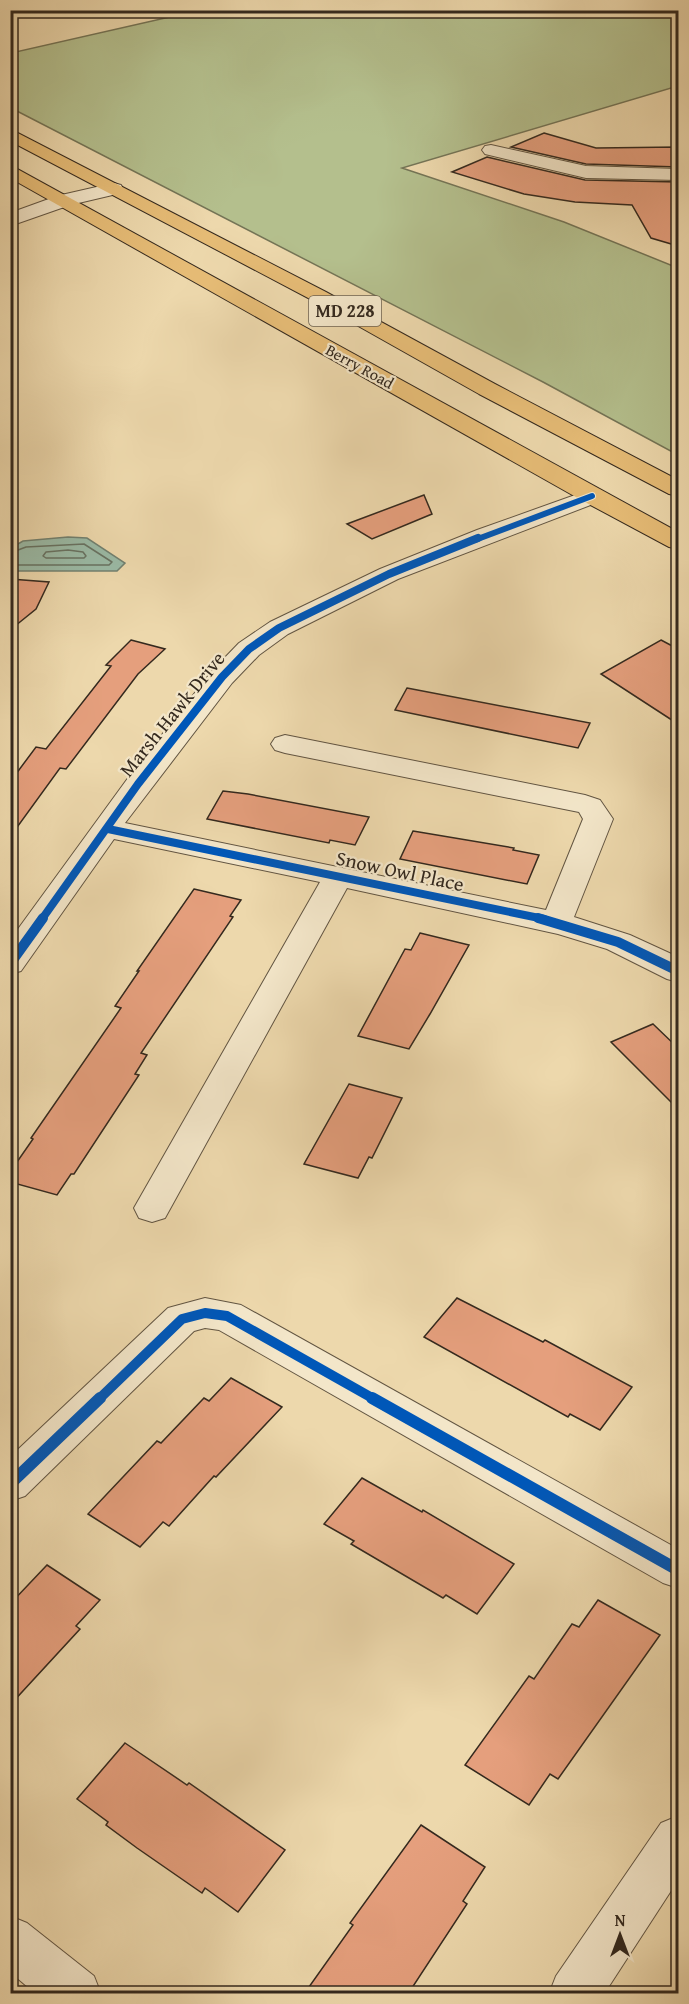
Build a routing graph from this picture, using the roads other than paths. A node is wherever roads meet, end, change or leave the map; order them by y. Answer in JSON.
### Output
{"nodes":[{"id":1,"x":10,"y":134,"type":"edge"},
{"id":2,"x":491,"y":150,"type":"dead end"},
{"id":3,"x":10,"y":170,"type":"edge"},
{"id":4,"x":678,"y":175,"type":"edge"},
{"id":5,"x":114,"y":189,"type":"junction"},
{"id":6,"x":64,"y":200,"type":"junction"},
{"id":7,"x":10,"y":220,"type":"edge"},
{"id":8,"x":678,"y":489,"type":"edge"},
{"id":9,"x":592,"y":496,"type":"junction"},
{"id":10,"x":678,"y":542,"type":"edge"},
{"id":11,"x":285,"y":744,"type":"dead end"},
{"id":12,"x":108,"y":829,"type":"junction"},
{"id":13,"x":338,"y":876,"type":"junction"},
{"id":14,"x":556,"y":924,"type":"junction"},
{"id":15,"x":10,"y":963,"type":"edge"},
{"id":16,"x":678,"y":971,"type":"edge"},
{"id":17,"x":152,"y":1208,"type":"dead end"},
{"id":18,"x":10,"y":1484,"type":"edge"},
{"id":19,"x":678,"y":1570,"type":"edge"},
{"id":20,"x":678,"y":1839,"type":"edge"},
{"id":21,"x":10,"y":1940,"type":"edge"},
{"id":22,"x":76,"y":1994,"type":"edge"},
{"id":23,"x":574,"y":1994,"type":"edge"}],
"edges":[{"from":1,"to":5,"type":"highway","number":"MD 228"},
{"from":2,"to":4,"type":"street"},
{"from":3,"to":6,"type":"highway","name":"Berry Road","number":"MD 228"},
{"from":5,"to":6,"type":"street"},
{"from":5,"to":8,"type":"highway","number":"MD 228"},
{"from":6,"to":7,"type":"street"},
{"from":6,"to":9,"type":"highway","name":"Berry Road","number":"MD 228"},
{"from":9,"to":10,"type":"highway","name":"Berry Road","number":"MD 228"},
{"from":9,"to":12,"type":"street","name":"Marsh Hawk Drive"},
{"from":11,"to":14,"type":"street"},
{"from":12,"to":13,"type":"street","name":"Snow Owl Place"},
{"from":12,"to":15,"type":"street","name":"Marsh Hawk Drive"},
{"from":13,"to":14,"type":"street","name":"Snow Owl Place"},
{"from":13,"to":17,"type":"street"},
{"from":14,"to":16,"type":"street","name":"Snow Owl Place"},
{"from":18,"to":19,"type":"street"},
{"from":20,"to":23,"type":"street"},
{"from":21,"to":22,"type":"street"}]}
